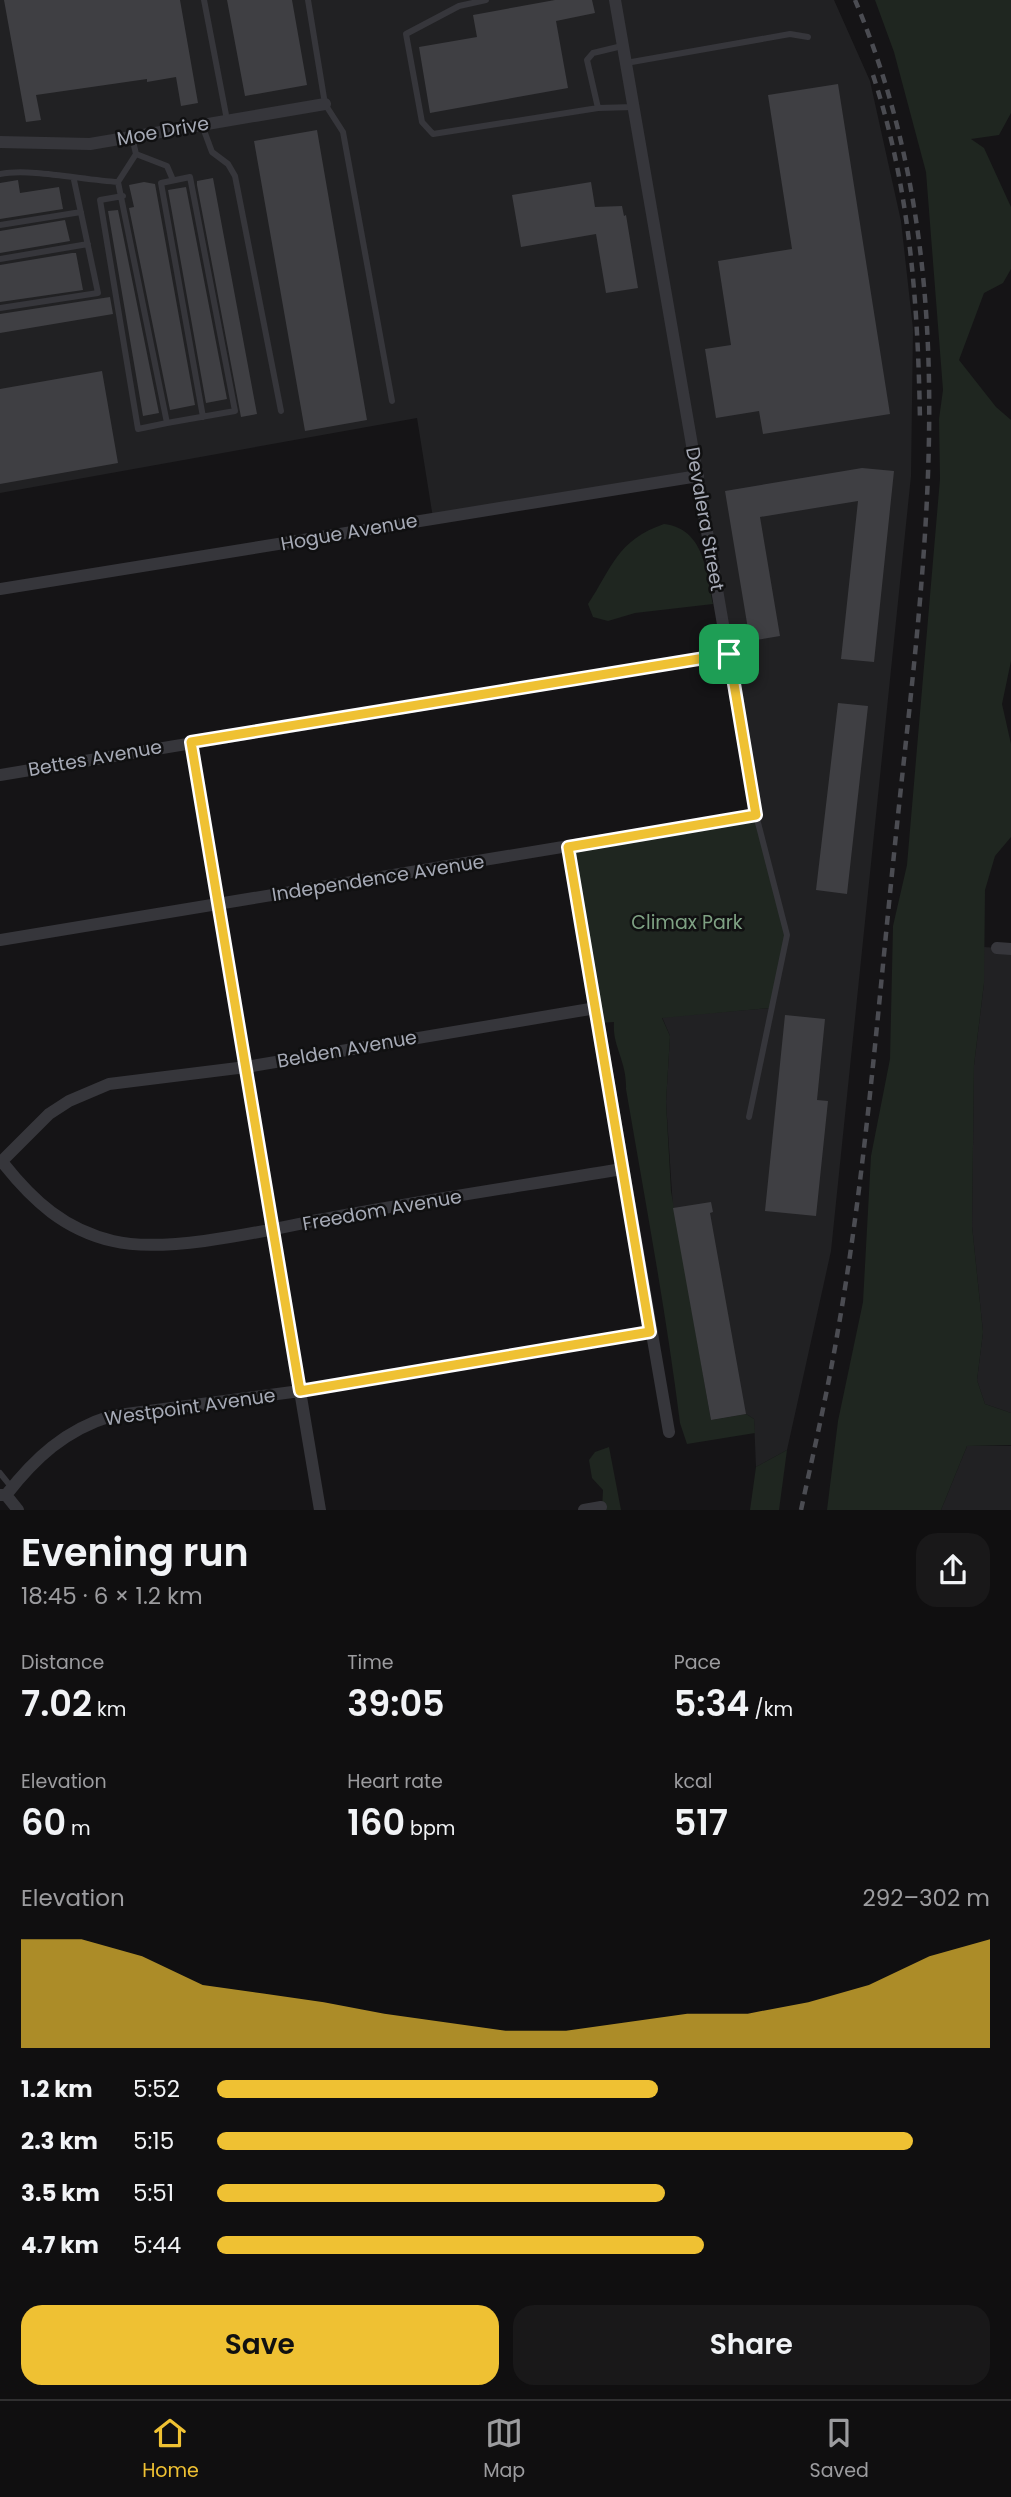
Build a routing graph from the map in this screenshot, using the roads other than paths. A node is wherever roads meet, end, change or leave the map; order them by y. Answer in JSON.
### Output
{"nodes":[{"id":1,"x":204,"y":0,"type":"edge"},
{"id":2,"x":308,"y":0,"type":"edge"},
{"id":3,"x":486,"y":0,"type":"edge"},
{"id":4,"x":615,"y":0,"type":"edge"},
{"id":5,"x":808,"y":37,"type":"dead end"},
{"id":6,"x":623,"y":46,"type":"junction"},
{"id":7,"x":626,"y":63,"type":"junction"},
{"id":8,"x":325,"y":104,"type":"junction"},
{"id":9,"x":634,"y":107,"type":"junction"},
{"id":10,"x":598,"y":108,"type":"junction"},
{"id":11,"x":228,"y":120,"type":"junction"},
{"id":12,"x":202,"y":125,"type":"junction"},
{"id":13,"x":132,"y":137,"type":"junction"},
{"id":14,"x":0,"y":142,"type":"edge"},
{"id":15,"x":136,"y":154,"type":"junction"},
{"id":16,"x":0,"y":174,"type":"edge"},
{"id":17,"x":74,"y":180,"type":"junction"},
{"id":18,"x":173,"y":180,"type":"junction"},
{"id":19,"x":118,"y":182,"type":"junction"},
{"id":20,"x":123,"y":196,"type":"junction"},
{"id":21,"x":81,"y":212,"type":"junction"},
{"id":22,"x":0,"y":225,"type":"edge"},
{"id":23,"x":88,"y":244,"type":"junction"},
{"id":24,"x":0,"y":259,"type":"edge"},
{"id":25,"x":0,"y":308,"type":"edge"},
{"id":26,"x":392,"y":401,"type":"dead end"},
{"id":27,"x":281,"y":411,"type":"dead end"},
{"id":28,"x":203,"y":417,"type":"junction"},
{"id":29,"x":167,"y":423,"type":"junction"},
{"id":30,"x":698,"y":476,"type":"junction"},
{"id":31,"x":0,"y":589,"type":"edge"},
{"id":32,"x":729,"y":654,"type":"junction"},
{"id":33,"x":191,"y":742,"type":"junction"},
{"id":34,"x":0,"y":775,"type":"edge"},
{"id":35,"x":756,"y":815,"type":"junction"},
{"id":36,"x":568,"y":847,"type":"junction"},
{"id":37,"x":219,"y":905,"type":"junction"},
{"id":38,"x":0,"y":940,"type":"edge"},
{"id":39,"x":997,"y":948,"type":"dead end"},
{"id":40,"x":1011,"y":949,"type":"edge"},
{"id":41,"x":596,"y":1008,"type":"junction"},
{"id":42,"x":246,"y":1067,"type":"junction"},
{"id":43,"x":748,"y":1117,"type":"dead end"},
{"id":44,"x":1,"y":1163,"type":"edge"},
{"id":45,"x":622,"y":1170,"type":"junction"},
{"id":46,"x":274,"y":1230,"type":"junction"},
{"id":47,"x":650,"y":1332,"type":"junction"},
{"id":48,"x":300,"y":1391,"type":"junction"},
{"id":49,"x":669,"y":1432,"type":"dead end"},
{"id":50,"x":0,"y":1473,"type":"edge"},
{"id":51,"x":6,"y":1493,"type":"edge"},
{"id":52,"x":601,"y":1507,"type":"dead end"},
{"id":53,"x":18,"y":1510,"type":"edge"},
{"id":54,"x":320,"y":1510,"type":"edge"},
{"id":55,"x":584,"y":1510,"type":"edge"}],
"edges":[{"from":1,"to":11,"type":"lane"},
{"from":2,"to":8,"type":"lane"},
{"from":3,"to":10,"type":"lane"},
{"from":4,"to":6,"type":"street","name":"Devalera Street"},
{"from":5,"to":7,"type":"lane"},
{"from":6,"to":7,"type":"street","name":"Devalera Street"},
{"from":6,"to":10,"type":"lane"},
{"from":7,"to":9,"type":"street","name":"Devalera Street"},
{"from":8,"to":11,"type":"street","name":"Moe Drive"},
{"from":8,"to":26,"type":"lane"},
{"from":9,"to":10,"type":"lane"},
{"from":9,"to":30,"type":"street","name":"Devalera Street"},
{"from":11,"to":12,"type":"street","name":"Moe Drive"},
{"from":12,"to":13,"type":"street","name":"Moe Drive"},
{"from":12,"to":27,"type":"lane"},
{"from":13,"to":14,"type":"street","name":"Moe Drive"},
{"from":13,"to":15,"type":"lane"},
{"from":15,"to":18,"type":"lane"},
{"from":15,"to":19,"type":"lane"},
{"from":16,"to":17,"type":"lane"},
{"from":17,"to":19,"type":"lane"},
{"from":17,"to":21,"type":"lane"},
{"from":18,"to":28,"type":"lane"},
{"from":18,"to":28,"type":"lane"},
{"from":19,"to":20,"type":"lane"},
{"from":20,"to":29,"type":"lane"},
{"from":20,"to":29,"type":"lane"},
{"from":21,"to":22,"type":"lane"},
{"from":21,"to":23,"type":"lane"},
{"from":23,"to":24,"type":"lane"},
{"from":23,"to":25,"type":"lane"},
{"from":28,"to":29,"type":"lane"},
{"from":30,"to":31,"type":"street","name":"Hogue Avenue"},
{"from":30,"to":32,"type":"street","name":"Devalera Street"},
{"from":32,"to":33,"type":"street","name":"Bettes Avenue"},
{"from":32,"to":35,"type":"street","name":"Devalera Street"},
{"from":33,"to":34,"type":"street","name":"Bettes Avenue"},
{"from":33,"to":37,"type":"street"},
{"from":35,"to":36,"type":"street","name":"Independence Avenue"},
{"from":35,"to":43,"type":"lane","name":"Devalera Street"},
{"from":36,"to":37,"type":"street","name":"Independence Avenue"},
{"from":36,"to":41,"type":"street"},
{"from":37,"to":38,"type":"street","name":"Independence Avenue"},
{"from":37,"to":42,"type":"street"},
{"from":39,"to":40,"type":"street"},
{"from":41,"to":42,"type":"street","name":"Belden Avenue"},
{"from":41,"to":45,"type":"street"},
{"from":42,"to":44,"type":"street","name":"Belden Avenue"},
{"from":42,"to":46,"type":"street"},
{"from":44,"to":46,"type":"street","name":"Freedom Avenue"},
{"from":45,"to":46,"type":"street","name":"Freedom Avenue"},
{"from":45,"to":47,"type":"street"},
{"from":46,"to":48,"type":"street"},
{"from":47,"to":48,"type":"street","name":"Westpoint Avenue"},
{"from":47,"to":49,"type":"street"},
{"from":48,"to":51,"type":"street","name":"Westpoint Avenue"},
{"from":48,"to":54,"type":"street"},
{"from":50,"to":51,"type":"lane"},
{"from":51,"to":53,"type":"street"},
{"from":52,"to":55,"type":"street"}]}
